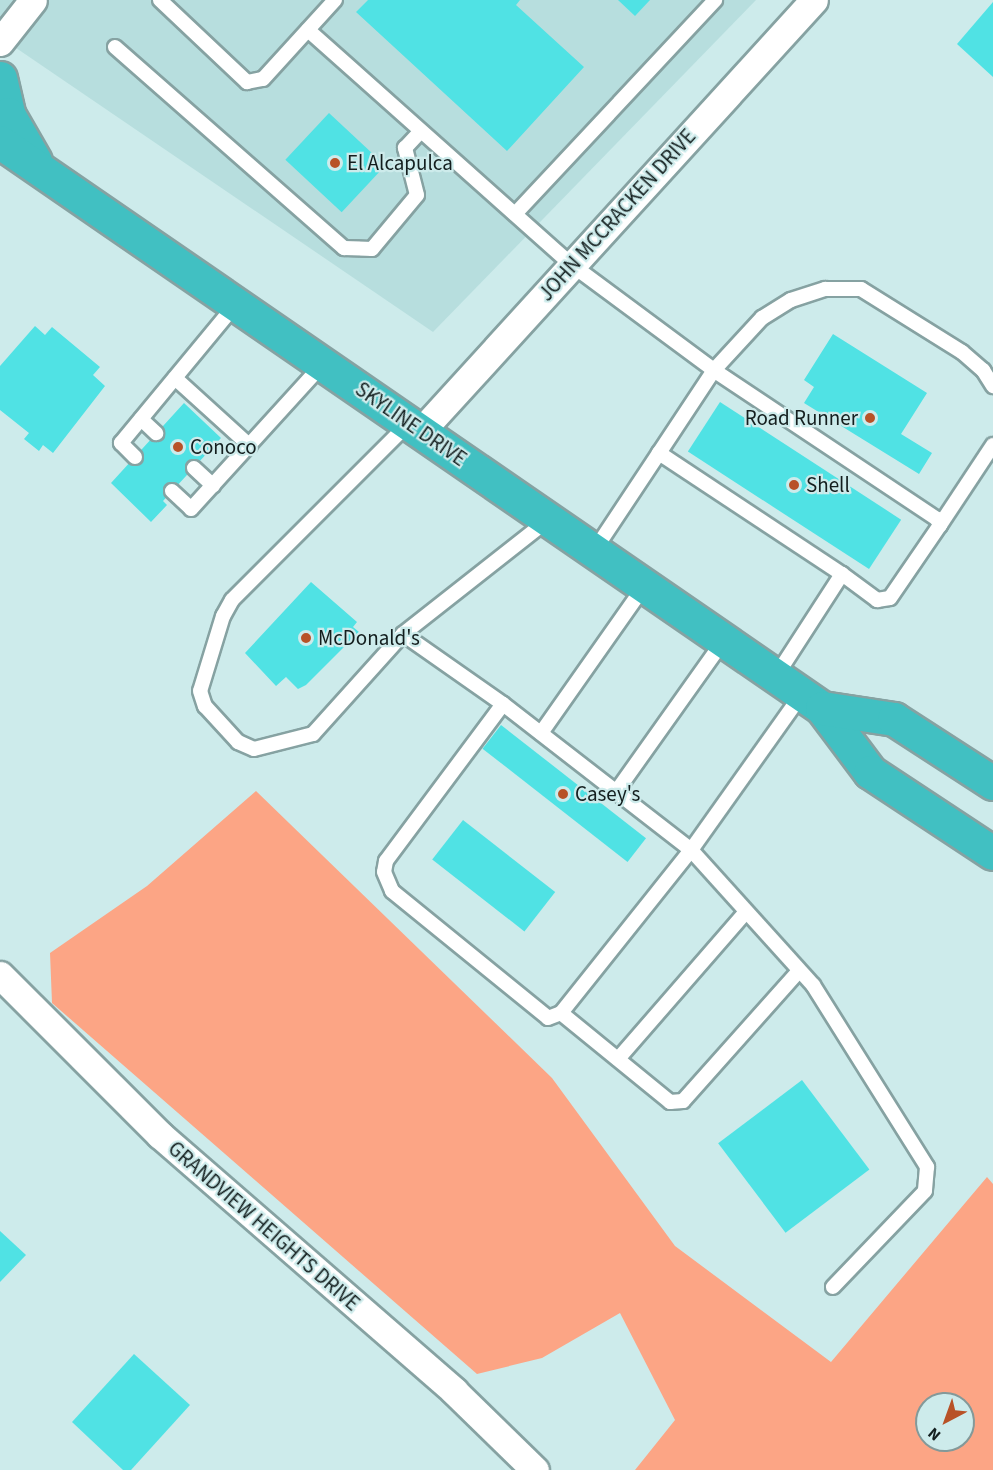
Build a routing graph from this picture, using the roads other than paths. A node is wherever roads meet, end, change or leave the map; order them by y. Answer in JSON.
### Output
{"nodes":[{"id":1,"x":33,"y":0,"type":"edge"},
{"id":2,"x":160,"y":0,"type":"edge"},
{"id":3,"x":334,"y":0,"type":"edge"},
{"id":4,"x":715,"y":0,"type":"edge"},
{"id":5,"x":814,"y":0,"type":"edge"},
{"id":6,"x":308,"y":30,"type":"junction"},
{"id":7,"x":0,"y":42,"type":"edge"},
{"id":8,"x":115,"y":47,"type":"dead end"},
{"id":9,"x":0,"y":78,"type":"edge"},
{"id":10,"x":422,"y":131,"type":"junction"},
{"id":11,"x":0,"y":142,"type":"edge"},
{"id":12,"x":39,"y":168,"type":"junction"},
{"id":13,"x":515,"y":214,"type":"junction"},
{"id":14,"x":572,"y":265,"type":"junction"},
{"id":15,"x":236,"y":304,"type":"junction"},
{"id":16,"x":323,"y":364,"type":"junction"},
{"id":17,"x":714,"y":370,"type":"junction"},
{"id":18,"x":176,"y":378,"type":"junction"},
{"id":19,"x":993,"y":386,"type":"edge"},
{"id":20,"x":141,"y":419,"type":"junction"},
{"id":21,"x":415,"y":427,"type":"junction"},
{"id":22,"x":156,"y":433,"type":"dead end"},
{"id":23,"x":993,"y":445,"type":"edge"},
{"id":24,"x":250,"y":446,"type":"junction"},
{"id":25,"x":659,"y":453,"type":"junction"},
{"id":26,"x":135,"y":457,"type":"dead end"},
{"id":27,"x":194,"y":468,"type":"dead end"},
{"id":28,"x":213,"y":486,"type":"junction"},
{"id":29,"x":172,"y":491,"type":"dead end"},
{"id":30,"x":549,"y":519,"type":"junction"},
{"id":31,"x":940,"y":525,"type":"junction"},
{"id":32,"x":594,"y":551,"type":"junction"},
{"id":33,"x":842,"y":574,"type":"junction"},
{"id":34,"x":645,"y":585,"type":"junction"},
{"id":35,"x":403,"y":634,"type":"junction"},
{"id":36,"x":724,"y":640,"type":"junction"},
{"id":37,"x":776,"y":676,"type":"junction"},
{"id":38,"x":812,"y":701,"type":"junction"},
{"id":39,"x":503,"y":704,"type":"junction"},
{"id":40,"x":541,"y":734,"type":"junction"},
{"id":41,"x":987,"y":776,"type":"edge"},
{"id":42,"x":616,"y":792,"type":"junction"},
{"id":43,"x":691,"y":850,"type":"junction"},
{"id":44,"x":993,"y":853,"type":"edge"},
{"id":45,"x":745,"y":913,"type":"junction"},
{"id":46,"x":799,"y":971,"type":"junction"},
{"id":47,"x":0,"y":975,"type":"edge"},
{"id":48,"x":561,"y":1013,"type":"junction"},
{"id":49,"x":618,"y":1059,"type":"junction"},
{"id":50,"x":832,"y":1287,"type":"dead end"},
{"id":51,"x":535,"y":1470,"type":"edge"}],
"edges":[{"from":1,"to":7,"type":"street"},
{"from":2,"to":6,"type":"lane"},
{"from":3,"to":6,"type":"lane"},
{"from":4,"to":13,"type":"lane"},
{"from":5,"to":14,"type":"street","name":"JOHN MCCRACKEN DRIVE"},
{"from":6,"to":10,"type":"lane"},
{"from":8,"to":10,"type":"lane"},
{"from":9,"to":12,"type":"highway"},
{"from":10,"to":13,"type":"lane"},
{"from":11,"to":12,"type":"highway","name":"SKYLINE DRIVE"},
{"from":12,"to":15,"type":"highway","name":"SKYLINE DRIVE"},
{"from":13,"to":14,"type":"lane"},
{"from":14,"to":17,"type":"lane"},
{"from":14,"to":21,"type":"street","name":"JOHN MCCRACKEN DRIVE"},
{"from":15,"to":16,"type":"highway","name":"SKYLINE DRIVE"},
{"from":15,"to":18,"type":"lane"},
{"from":16,"to":21,"type":"highway","name":"SKYLINE DRIVE"},
{"from":16,"to":24,"type":"lane"},
{"from":17,"to":19,"type":"lane"},
{"from":17,"to":25,"type":"lane"},
{"from":17,"to":31,"type":"lane"},
{"from":18,"to":20,"type":"lane"},
{"from":18,"to":24,"type":"lane"},
{"from":20,"to":22,"type":"lane"},
{"from":20,"to":26,"type":"lane"},
{"from":21,"to":30,"type":"highway","name":"SKYLINE DRIVE"},
{"from":21,"to":35,"type":"lane"},
{"from":23,"to":31,"type":"lane"},
{"from":24,"to":28,"type":"lane"},
{"from":25,"to":32,"type":"lane"},
{"from":25,"to":33,"type":"lane"},
{"from":27,"to":28,"type":"lane"},
{"from":28,"to":29,"type":"lane"},
{"from":30,"to":32,"type":"highway","name":"SKYLINE DRIVE"},
{"from":30,"to":35,"type":"lane"},
{"from":31,"to":33,"type":"lane"},
{"from":32,"to":34,"type":"highway","name":"SKYLINE DRIVE"},
{"from":33,"to":37,"type":"lane"},
{"from":34,"to":36,"type":"highway","name":"SKYLINE DRIVE"},
{"from":34,"to":40,"type":"lane"},
{"from":35,"to":39,"type":"lane"},
{"from":36,"to":37,"type":"highway","name":"SKYLINE DRIVE"},
{"from":36,"to":42,"type":"lane"},
{"from":37,"to":38,"type":"highway","name":"SKYLINE DRIVE"},
{"from":38,"to":41,"type":"highway","name":"SKYLINE DRIVE"},
{"from":38,"to":43,"type":"lane"},
{"from":38,"to":44,"type":"highway","name":"SKYLINE DRIVE"},
{"from":39,"to":40,"type":"lane"},
{"from":39,"to":48,"type":"lane"},
{"from":40,"to":42,"type":"lane"},
{"from":42,"to":43,"type":"lane"},
{"from":43,"to":45,"type":"lane"},
{"from":43,"to":48,"type":"lane"},
{"from":45,"to":46,"type":"lane"},
{"from":45,"to":49,"type":"lane"},
{"from":46,"to":49,"type":"lane"},
{"from":46,"to":50,"type":"lane"},
{"from":47,"to":51,"type":"street","name":"GRANDVIEW HEIGHTS DRIVE"},
{"from":48,"to":49,"type":"lane"}]}
